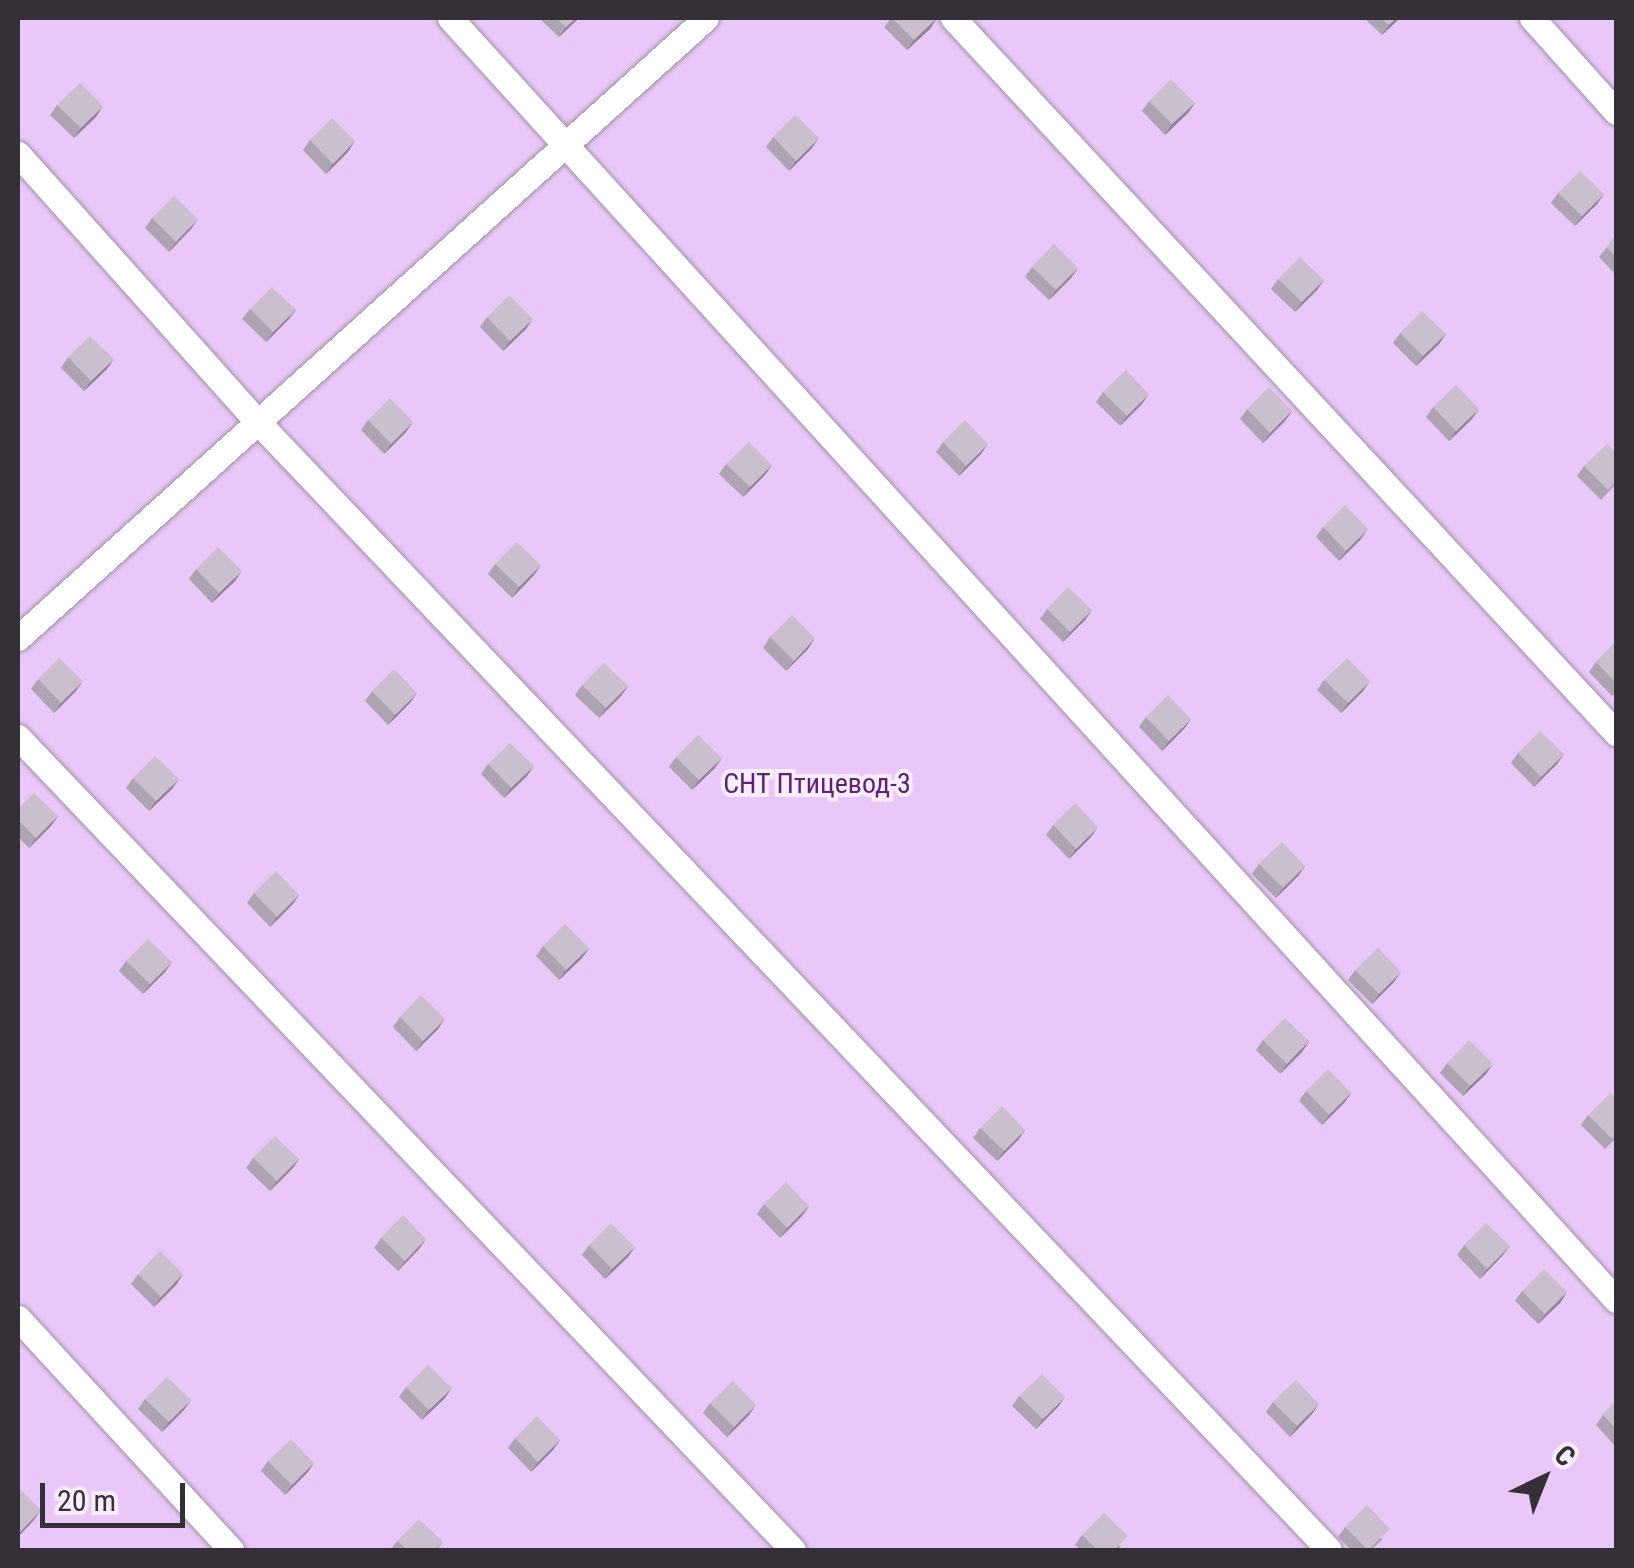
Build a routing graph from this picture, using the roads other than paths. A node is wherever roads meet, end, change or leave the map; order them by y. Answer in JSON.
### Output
{"nodes":[{"id":1,"x":450,"y":18,"type":"edge"},
{"id":2,"x":706,"y":18,"type":"edge"},
{"id":3,"x":953,"y":18,"type":"edge"},
{"id":4,"x":1532,"y":18,"type":"edge"},
{"id":5,"x":1616,"y":112,"type":"edge"},
{"id":6,"x":568,"y":143,"type":"junction"},
{"id":7,"x":18,"y":154,"type":"edge"},
{"id":8,"x":258,"y":422,"type":"junction"},
{"id":9,"x":18,"y":638,"type":"edge"},
{"id":10,"x":1616,"y":733,"type":"edge"},
{"id":11,"x":18,"y":736,"type":"edge"},
{"id":12,"x":1616,"y":1300,"type":"edge"},
{"id":13,"x":18,"y":1318,"type":"edge"},
{"id":14,"x":231,"y":1550,"type":"edge"},
{"id":15,"x":793,"y":1550,"type":"edge"},
{"id":16,"x":1330,"y":1550,"type":"edge"}],
"edges":[{"from":1,"to":6,"type":"lane"},
{"from":2,"to":6,"type":"lane"},
{"from":3,"to":10,"type":"lane"},
{"from":4,"to":5,"type":"lane"},
{"from":6,"to":8,"type":"lane"},
{"from":6,"to":12,"type":"lane"},
{"from":7,"to":8,"type":"lane"},
{"from":8,"to":9,"type":"lane"},
{"from":8,"to":16,"type":"lane"},
{"from":11,"to":15,"type":"lane"},
{"from":13,"to":14,"type":"lane"}]}
